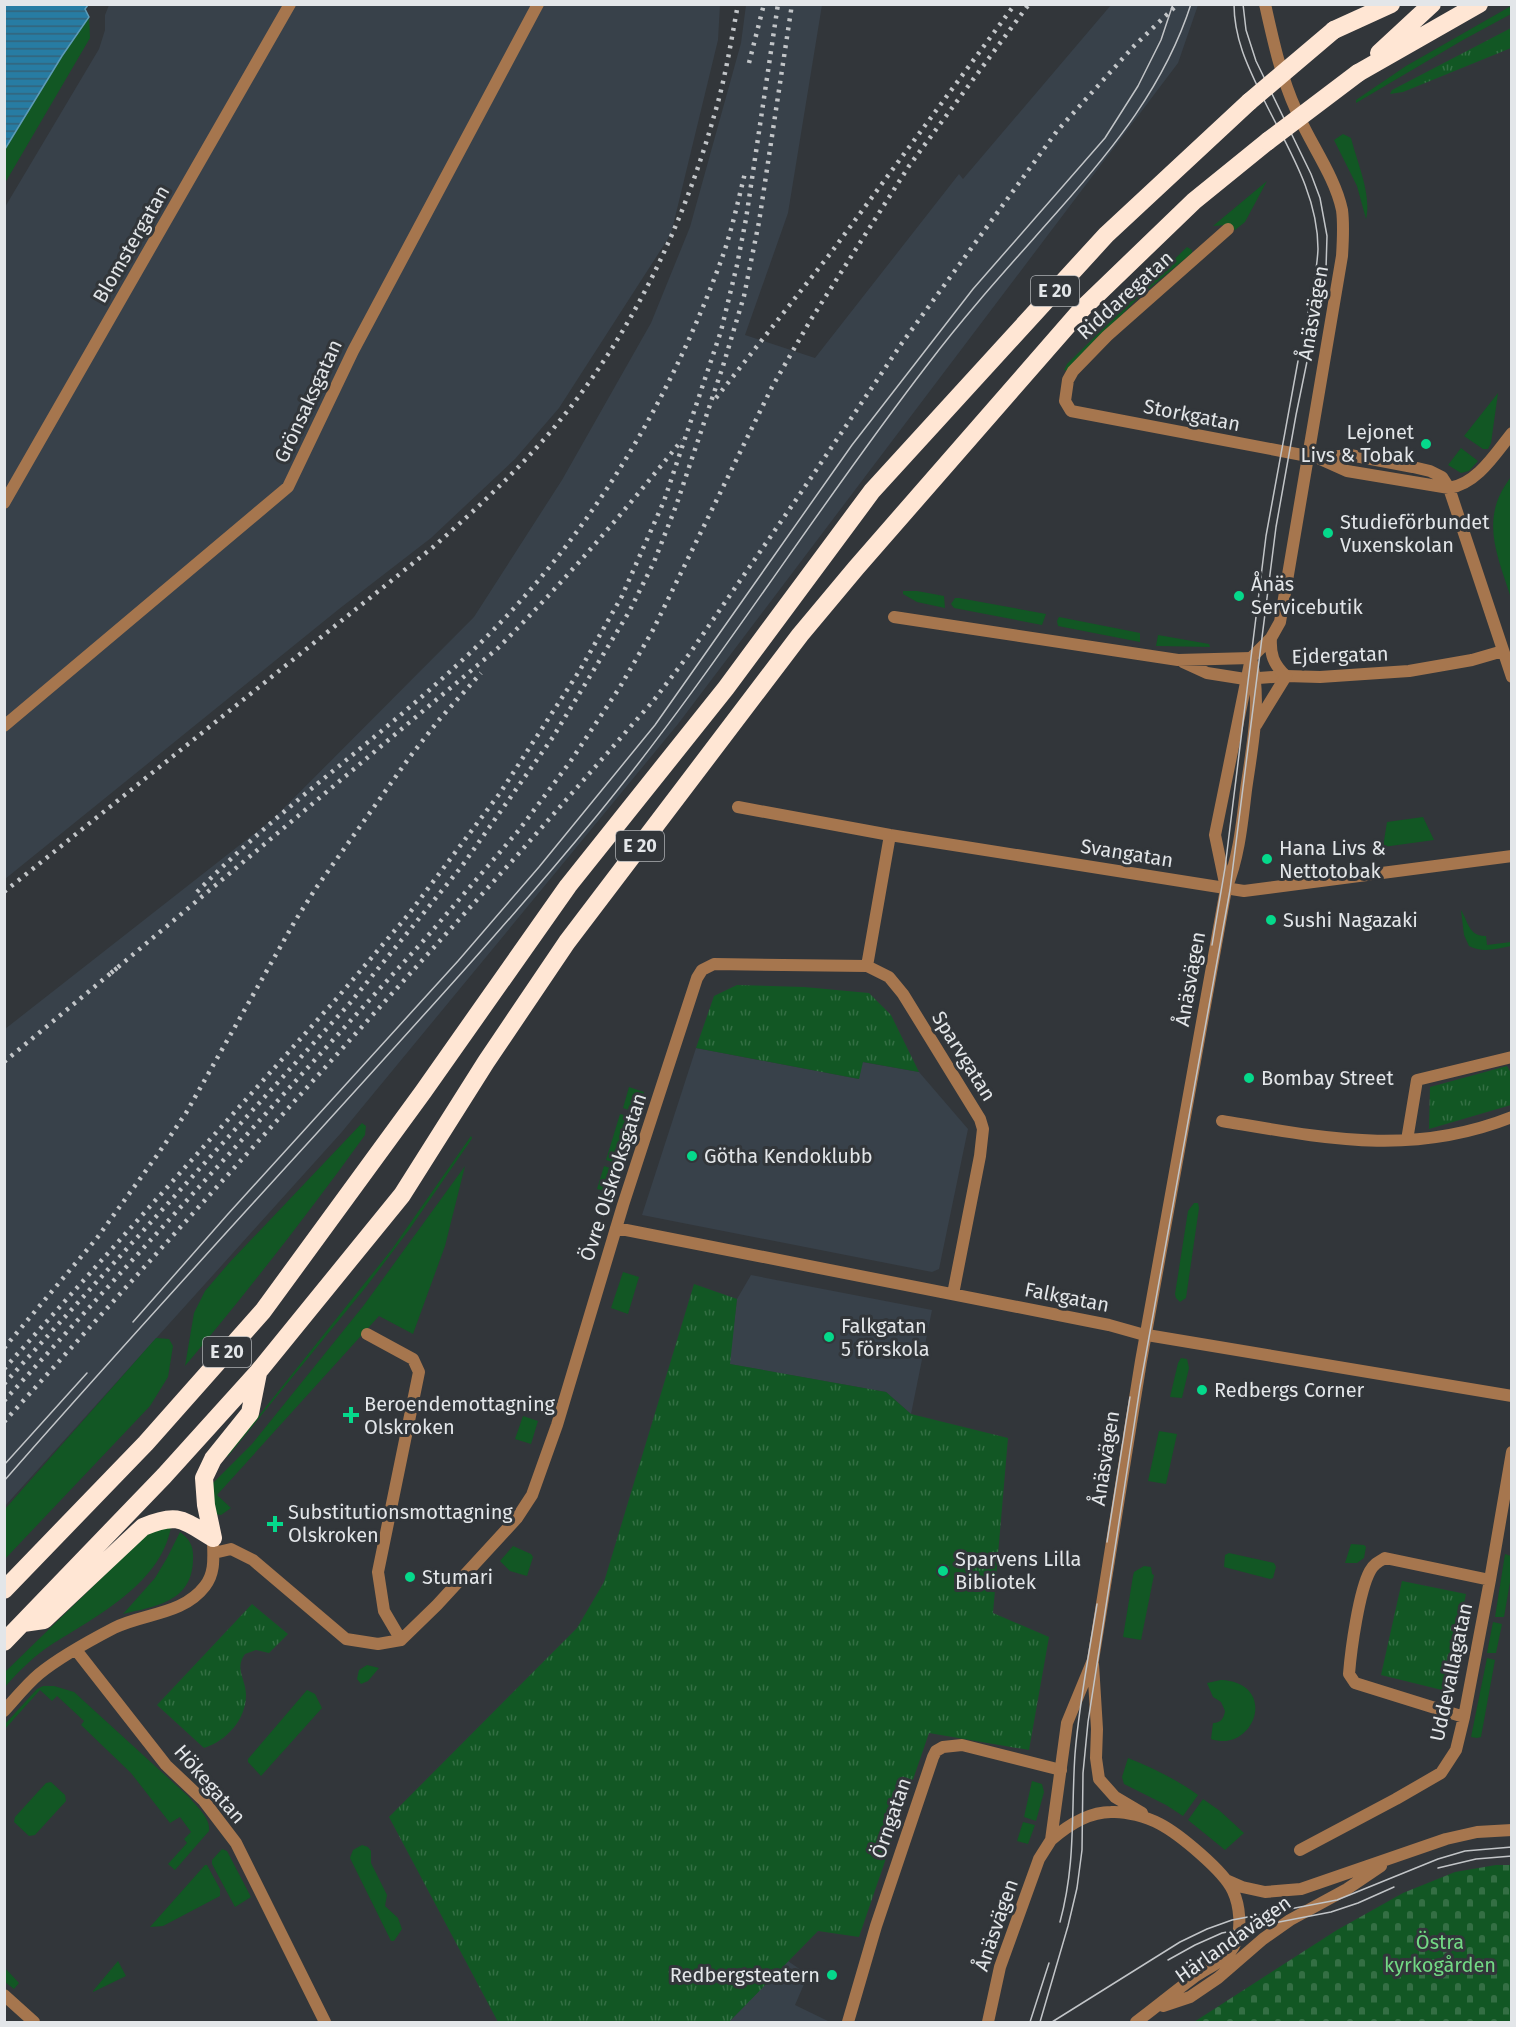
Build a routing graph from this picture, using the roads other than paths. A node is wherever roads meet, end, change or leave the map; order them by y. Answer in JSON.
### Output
{"nodes":[{"id":1,"x":290,"y":4,"type":"edge"},
{"id":2,"x":538,"y":4,"type":"edge"},
{"id":3,"x":1265,"y":4,"type":"edge"},
{"id":4,"x":1359,"y":4,"type":"edge"},
{"id":5,"x":1391,"y":4,"type":"edge"},
{"id":6,"x":1432,"y":4,"type":"edge"},
{"id":7,"x":1479,"y":4,"type":"edge"},
{"id":8,"x":1334,"y":30,"type":"junction"},
{"id":9,"x":1358,"y":74,"type":"junction"},
{"id":10,"x":1228,"y":229,"type":"dead end"},
{"id":11,"x":1065,"y":401,"type":"joint"},
{"id":12,"x":1512,"y":433,"type":"edge"},
{"id":13,"x":1313,"y":458,"type":"junction"},
{"id":14,"x":1449,"y":488,"type":"junction"},
{"id":15,"x":4,"y":503,"type":"edge"},
{"id":16,"x":894,"y":616,"type":"dead end"},
{"id":17,"x":1272,"y":638,"type":"junction"},
{"id":18,"x":1503,"y":651,"type":"junction"},
{"id":19,"x":1251,"y":658,"type":"junction"},
{"id":20,"x":1178,"y":660,"type":"junction"},
{"id":21,"x":1286,"y":676,"type":"junction"},
{"id":22,"x":1512,"y":677,"type":"edge"},
{"id":23,"x":1251,"y":679,"type":"junction"},
{"id":24,"x":4,"y":726,"type":"edge"},
{"id":25,"x":1255,"y":728,"type":"junction"},
{"id":26,"x":738,"y":807,"type":"dead end"},
{"id":27,"x":890,"y":835,"type":"junction"},
{"id":28,"x":1512,"y":856,"type":"edge"},
{"id":29,"x":1226,"y":889,"type":"junction"},
{"id":30,"x":867,"y":966,"type":"junction"},
{"id":31,"x":1512,"y":1057,"type":"edge"},
{"id":32,"x":1512,"y":1117,"type":"edge"},
{"id":33,"x":1222,"y":1121,"type":"dead end"},
{"id":34,"x":1407,"y":1140,"type":"junction"},
{"id":35,"x":616,"y":1228,"type":"junction"},
{"id":36,"x":953,"y":1294,"type":"junction"},
{"id":37,"x":367,"y":1334,"type":"dead end"},
{"id":38,"x":1145,"y":1335,"type":"junction"},
{"id":39,"x":258,"y":1372,"type":"junction"},
{"id":40,"x":1512,"y":1396,"type":"edge"},
{"id":41,"x":1512,"y":1452,"type":"edge"},
{"id":42,"x":214,"y":1545,"type":"junction"},
{"id":43,"x":1490,"y":1580,"type":"junction"},
{"id":44,"x":4,"y":1590,"type":"edge"},
{"id":45,"x":22,"y":1623,"type":"junction"},
{"id":46,"x":401,"y":1640,"type":"junction"},
{"id":47,"x":4,"y":1642,"type":"edge"},
{"id":48,"x":75,"y":1650,"type":"junction"},
{"id":49,"x":1093,"y":1660,"type":"junction"},
{"id":50,"x":4,"y":1712,"type":"edge"},
{"id":51,"x":1464,"y":1717,"type":"junction"},
{"id":52,"x":1061,"y":1770,"type":"junction"},
{"id":53,"x":1154,"y":1820,"type":"junction"},
{"id":54,"x":1512,"y":1830,"type":"edge"},
{"id":55,"x":1050,"y":1840,"type":"junction"},
{"id":56,"x":1300,"y":1850,"type":"dead end"},
{"id":57,"x":1391,"y":1859,"type":"junction"},
{"id":58,"x":1225,"y":1879,"type":"junction"},
{"id":59,"x":4,"y":1995,"type":"edge"},
{"id":60,"x":1156,"y":2008,"type":"junction"},
{"id":61,"x":34,"y":2022,"type":"edge"},
{"id":62,"x":325,"y":2022,"type":"edge"},
{"id":63,"x":848,"y":2022,"type":"edge"},
{"id":64,"x":988,"y":2022,"type":"edge"},
{"id":65,"x":1136,"y":2022,"type":"edge"}],
"edges":[{"from":1,"to":15,"type":"street","name":"Blomstergatan"},
{"from":2,"to":24,"type":"street","name":"Grönsaksgatan"},
{"from":3,"to":13,"type":"street","name":"Ånäsvägen"},
{"from":4,"to":8,"type":"highway","number":"E 20"},
{"from":5,"to":8,"type":"highway"},
{"from":6,"to":9,"type":"highway"},
{"from":7,"to":9,"type":"highway","number":"E 20"},
{"from":8,"to":44,"type":"highway","number":"E 20","bridge":true},
{"from":9,"to":39,"type":"highway","number":"E 20","bridge":true},
{"from":10,"to":11,"type":"street","name":"Riddaregatan"},
{"from":11,"to":13,"type":"street","name":"Storkgatan"},
{"from":12,"to":14,"type":"street"},
{"from":13,"to":14,"type":"street","name":"Storkgatan"},
{"from":13,"to":17,"type":"street","name":"Ånäsvägen"},
{"from":14,"to":18,"type":"street"},
{"from":16,"to":20,"type":"street","name":"Ejdergatan"},
{"from":17,"to":19,"type":"street","name":"Ånäsvägen"},
{"from":17,"to":21,"type":"street"},
{"from":18,"to":21,"type":"street","name":"Ejdergatan"},
{"from":18,"to":22,"type":"street"},
{"from":19,"to":20,"type":"street","name":"Ejdergatan"},
{"from":19,"to":23,"type":"street","name":"Ånäsvägen"},
{"from":20,"to":23,"type":"street","name":"Ejdergatan"},
{"from":21,"to":23,"type":"street","name":"Ejdergatan"},
{"from":21,"to":25,"type":"street","name":"Ånäsvägen"},
{"from":23,"to":25,"type":"street","name":"Ånäsvägen"},
{"from":23,"to":29,"type":"street","name":"Ånäsvägen"},
{"from":25,"to":29,"type":"street","name":"Ånäsvägen"},
{"from":26,"to":27,"type":"street","name":"Svangatan"},
{"from":27,"to":29,"type":"street","name":"Svangatan"},
{"from":27,"to":30,"type":"street"},
{"from":28,"to":29,"type":"street","name":"Svangatan"},
{"from":29,"to":38,"type":"street","name":"Ånäsvägen"},
{"from":30,"to":35,"type":"street","name":"Övre Olskroksgatan"},
{"from":30,"to":36,"type":"street","name":"Sparvgatan"},
{"from":31,"to":34,"type":"street"},
{"from":32,"to":34,"type":"street"},
{"from":33,"to":34,"type":"street"},
{"from":35,"to":36,"type":"street","name":"Falkgatan"},
{"from":35,"to":46,"type":"street","name":"Övre Olskroksgatan"},
{"from":36,"to":38,"type":"street","name":"Falkgatan"},
{"from":37,"to":46,"type":"street"},
{"from":38,"to":40,"type":"street","name":"Falkgatan"},
{"from":38,"to":49,"type":"street","name":"Ånäsvägen"},
{"from":39,"to":42,"type":"highway"},
{"from":39,"to":45,"type":"highway","number":"E 20"},
{"from":41,"to":43,"type":"street","name":"Uddevallagatan"},
{"from":42,"to":45,"type":"highway"},
{"from":42,"to":46,"type":"street"},
{"from":42,"to":48,"type":"street"},
{"from":43,"to":51,"type":"street","name":"Uddevallagatan"},
{"from":43,"to":51,"type":"street"},
{"from":45,"to":47,"type":"highway","number":"E 20"},
{"from":48,"to":50,"type":"street"},
{"from":48,"to":62,"type":"street","name":"Hökegatan"},
{"from":49,"to":52,"type":"street","name":"Ånäsvägen"},
{"from":49,"to":53,"type":"street"},
{"from":51,"to":56,"type":"street","name":"Uddevallagatan"},
{"from":52,"to":55,"type":"street","name":"Ånäsvägen"},
{"from":52,"to":63,"type":"street","name":"Örngatan"},
{"from":53,"to":55,"type":"street"},
{"from":53,"to":58,"type":"street"},
{"from":54,"to":57,"type":"street","name":"Härlandavägen"},
{"from":55,"to":64,"type":"street","name":"Ånäsvägen"},
{"from":57,"to":58,"type":"street","name":"Härlandavägen"},
{"from":57,"to":60,"type":"street","name":"Härlandavägen"},
{"from":58,"to":60,"type":"street","name":"Härlandavägen"},
{"from":59,"to":61,"type":"street"},
{"from":60,"to":65,"type":"street","name":"Härlandavägen"}]}
